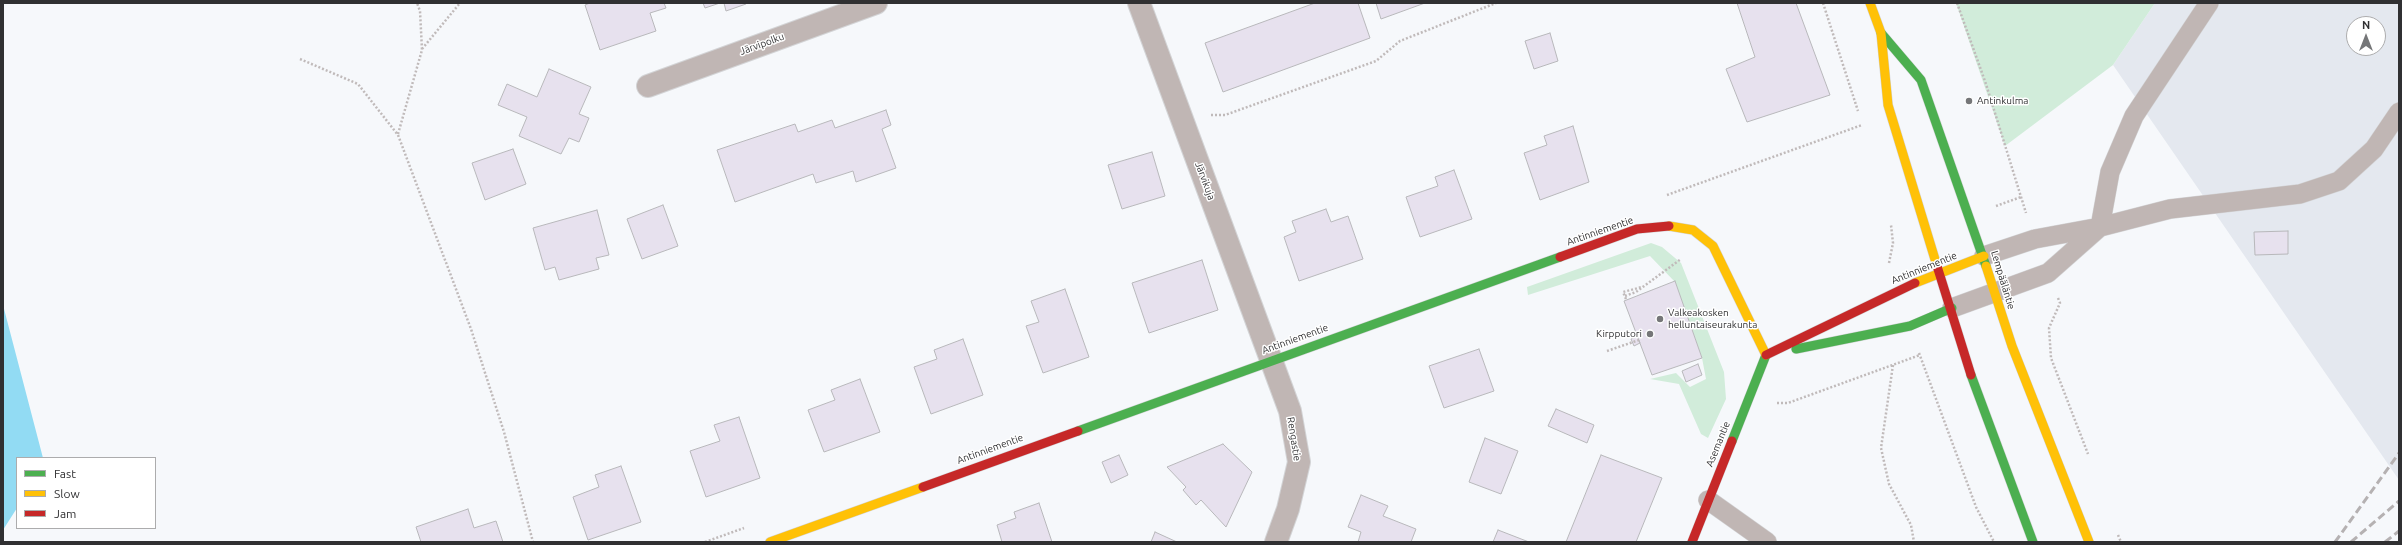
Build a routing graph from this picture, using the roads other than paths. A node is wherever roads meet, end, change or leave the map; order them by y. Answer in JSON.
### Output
{"nodes":[{"id":1,"x":876,"y":3,"type":"edge"},
{"id":2,"x":1138,"y":3,"type":"edge"},
{"id":3,"x":1870,"y":3,"type":"edge"},
{"id":4,"x":2205,"y":5,"type":"edge"},
{"id":5,"x":1881,"y":33,"type":"junction"},
{"id":6,"x":648,"y":86,"type":"dead end"},
{"id":7,"x":2399,"y":112,"type":"edge"},
{"id":8,"x":2100,"y":227,"type":"junction"},
{"id":9,"x":1984,"y":256,"type":"junction"},
{"id":10,"x":1940,"y":272,"type":"junction"},
{"id":11,"x":1995,"y":293,"type":"junction"},
{"id":12,"x":1952,"y":308,"type":"junction"},
{"id":13,"x":1766,"y":355,"type":"junction"},
{"id":14,"x":1271,"y":359,"type":"junction"},
{"id":15,"x":1708,"y":500,"type":"junction"},
{"id":16,"x":770,"y":542,"type":"edge"},
{"id":17,"x":1276,"y":542,"type":"edge"},
{"id":18,"x":1692,"y":542,"type":"edge"},
{"id":19,"x":1767,"y":542,"type":"edge"},
{"id":20,"x":2033,"y":542,"type":"edge"},
{"id":21,"x":2089,"y":542,"type":"edge"}],
"edges":[{"from":1,"to":6,"type":"street","name":"Järvipolku"},
{"from":2,"to":14,"type":"street","name":"Järvikuja"},
{"from":3,"to":5,"type":"street","name":"Lempääläntie"},
{"from":4,"to":8,"type":"lane"},
{"from":5,"to":9,"type":"street","name":"Lempääläntie"},
{"from":5,"to":10,"type":"street","name":"Lempääläntie"},
{"from":7,"to":8,"type":"lane"},
{"from":8,"to":9,"type":"lane"},
{"from":8,"to":11,"type":"lane"},
{"from":9,"to":10,"type":"street","name":"Antinniementie"},
{"from":9,"to":11,"type":"street","name":"Lempääläntie"},
{"from":10,"to":12,"type":"street","name":"Lempääläntie"},
{"from":10,"to":13,"type":"street","name":"Antinniementie"},
{"from":11,"to":12,"type":"lane"},
{"from":11,"to":21,"type":"street","name":"Lempääläntie"},
{"from":12,"to":13,"type":"street"},
{"from":12,"to":20,"type":"street","name":"Lempääläntie"},
{"from":13,"to":14,"type":"street","name":"Antinniementie"},
{"from":13,"to":15,"type":"street","name":"Asemantie"},
{"from":14,"to":16,"type":"street","name":"Antinniementie"},
{"from":14,"to":17,"type":"street","name":"Rengastie"},
{"from":15,"to":18,"type":"street","name":"Asemantie"},
{"from":15,"to":19,"type":"lane"}]}
